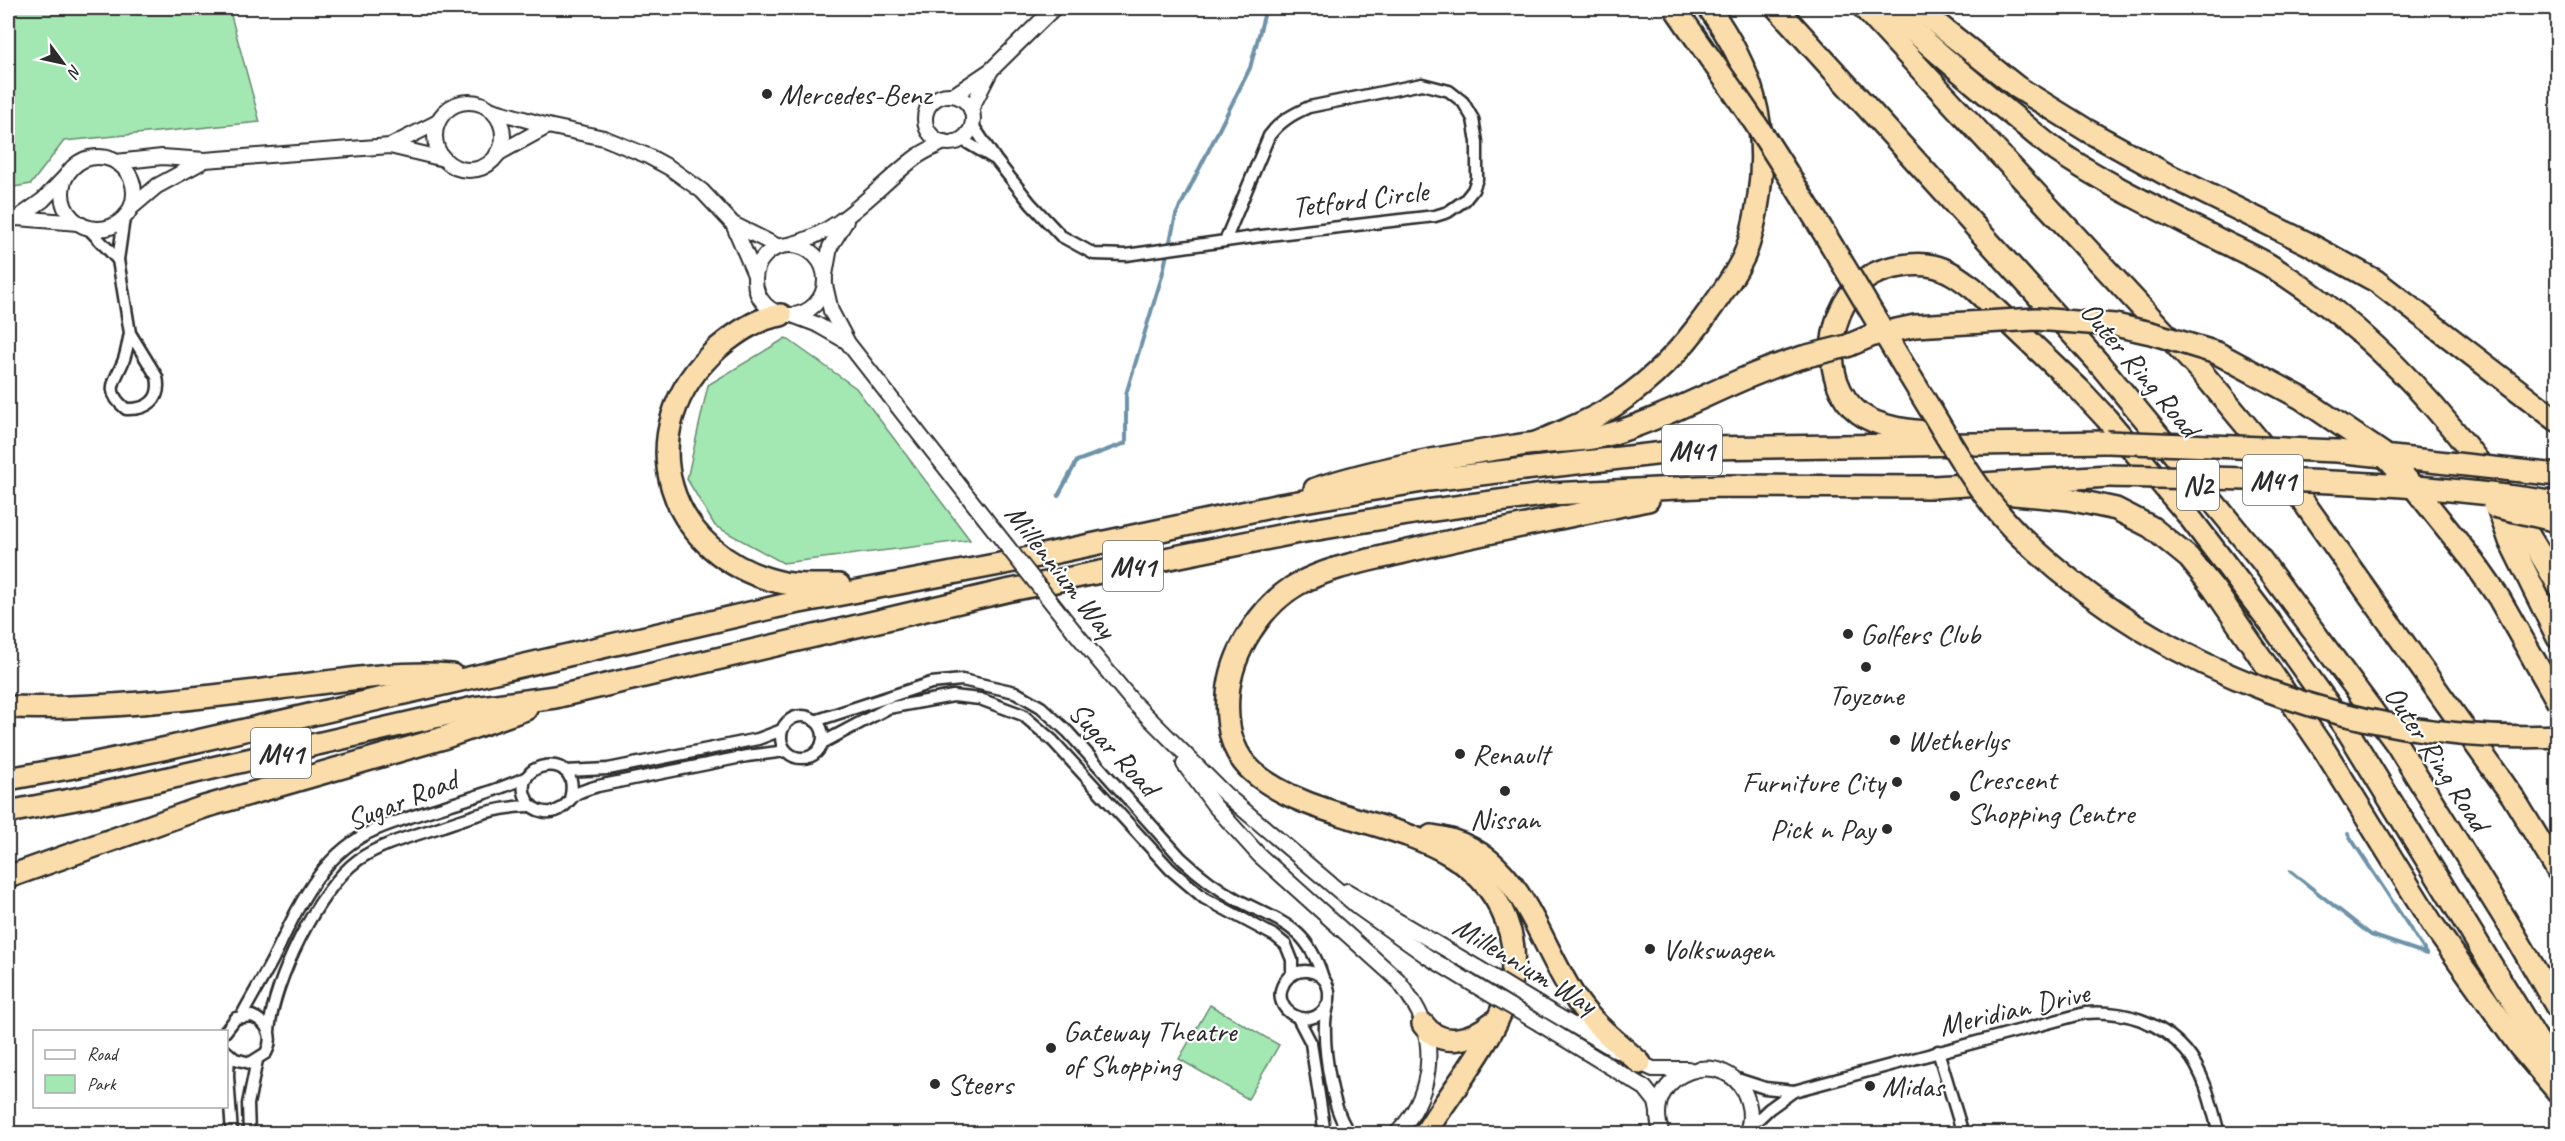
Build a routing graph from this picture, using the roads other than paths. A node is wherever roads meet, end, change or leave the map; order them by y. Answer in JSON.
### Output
{"nodes":[{"id":1,"x":1054,"y":8,"type":"edge"},
{"id":2,"x":1675,"y":8,"type":"edge"},
{"id":3,"x":1709,"y":8,"type":"edge"},
{"id":4,"x":1777,"y":8,"type":"edge"},
{"id":5,"x":1864,"y":8,"type":"edge"},
{"id":6,"x":1887,"y":8,"type":"edge"},
{"id":7,"x":1917,"y":8,"type":"edge"},
{"id":8,"x":991,"y":70,"type":"junction"},
{"id":9,"x":954,"y":95,"type":"junction"},
{"id":10,"x":971,"y":109,"type":"junction"},
{"id":11,"x":492,"y":110,"type":"junction"},
{"id":12,"x":438,"y":122,"type":"junction"},
{"id":13,"x":972,"y":124,"type":"junction"},
{"id":14,"x":548,"y":126,"type":"junction"},
{"id":15,"x":927,"y":128,"type":"junction"},
{"id":16,"x":961,"y":139,"type":"junction"},
{"id":17,"x":944,"y":142,"type":"junction"},
{"id":18,"x":390,"y":146,"type":"junction"},
{"id":19,"x":497,"y":154,"type":"junction"},
{"id":20,"x":916,"y":157,"type":"junction"},
{"id":21,"x":444,"y":159,"type":"junction"},
{"id":22,"x":205,"y":160,"type":"junction"},
{"id":23,"x":996,"y":160,"type":"junction"},
{"id":24,"x":116,"y":162,"type":"junction"},
{"id":25,"x":68,"y":174,"type":"junction"},
{"id":26,"x":128,"y":213,"type":"junction"},
{"id":27,"x":849,"y":217,"type":"junction"},
{"id":28,"x":13,"y":219,"type":"edge"},
{"id":29,"x":733,"y":224,"type":"junction"},
{"id":30,"x":83,"y":225,"type":"junction"},
{"id":31,"x":1225,"y":241,"type":"junction"},
{"id":32,"x":783,"y":246,"type":"junction"},
{"id":33,"x":118,"y":260,"type":"junction"},
{"id":34,"x":755,"y":275,"type":"junction"},
{"id":35,"x":825,"y":280,"type":"junction"},
{"id":36,"x":787,"y":315,"type":"junction"},
{"id":37,"x":130,"y":333,"type":"junction"},
{"id":38,"x":848,"y":343,"type":"junction"},
{"id":39,"x":2558,"y":421,"type":"edge"},
{"id":40,"x":2107,"y":442,"type":"junction"},
{"id":41,"x":1536,"y":443,"type":"junction"},
{"id":42,"x":2558,"y":475,"type":"edge"},
{"id":43,"x":2489,"y":476,"type":"junction"},
{"id":44,"x":1720,"y":486,"type":"junction"},
{"id":45,"x":1934,"y":488,"type":"junction"},
{"id":46,"x":2436,"y":488,"type":"junction"},
{"id":47,"x":2558,"y":503,"type":"edge"},
{"id":48,"x":1280,"y":505,"type":"junction"},
{"id":49,"x":2558,"y":521,"type":"edge"},
{"id":50,"x":892,"y":585,"type":"junction"},
{"id":51,"x":2558,"y":585,"type":"edge"},
{"id":52,"x":2558,"y":638,"type":"edge"},
{"id":53,"x":476,"y":677,"type":"junction"},
{"id":54,"x":555,"y":697,"type":"junction"},
{"id":55,"x":2558,"y":702,"type":"edge"},
{"id":56,"x":8,"y":707,"type":"edge"},
{"id":57,"x":815,"y":721,"type":"junction"},
{"id":58,"x":782,"y":730,"type":"junction"},
{"id":59,"x":1158,"y":730,"type":"junction"},
{"id":60,"x":2558,"y":736,"type":"edge"},
{"id":61,"x":822,"y":743,"type":"junction"},
{"id":62,"x":786,"y":751,"type":"junction"},
{"id":63,"x":565,"y":771,"type":"junction"},
{"id":64,"x":527,"y":777,"type":"junction"},
{"id":65,"x":8,"y":779,"type":"edge"},
{"id":66,"x":570,"y":799,"type":"junction"},
{"id":67,"x":531,"y":806,"type":"junction"},
{"id":68,"x":8,"y":812,"type":"edge"},
{"id":69,"x":1404,"y":833,"type":"junction"},
{"id":70,"x":74,"y":854,"type":"junction"},
{"id":71,"x":2558,"y":871,"type":"edge"},
{"id":72,"x":8,"y":877,"type":"edge"},
{"id":73,"x":1334,"y":885,"type":"junction"},
{"id":74,"x":8,"y":888,"type":"edge"},
{"id":75,"x":1292,"y":975,"type":"junction"},
{"id":76,"x":1323,"y":978,"type":"junction"},
{"id":77,"x":1327,"y":1005,"type":"junction"},
{"id":78,"x":2558,"y":1010,"type":"edge"},
{"id":79,"x":1501,"y":1014,"type":"junction"},
{"id":80,"x":241,"y":1017,"type":"junction"},
{"id":81,"x":1298,"y":1018,"type":"junction"},
{"id":82,"x":1423,"y":1024,"type":"junction"},
{"id":83,"x":226,"y":1030,"type":"edge"},
{"id":84,"x":269,"y":1031,"type":"junction"},
{"id":85,"x":1938,"y":1051,"type":"junction"},
{"id":86,"x":228,"y":1052,"type":"edge"},
{"id":87,"x":257,"y":1060,"type":"junction"},
{"id":88,"x":1640,"y":1063,"type":"junction"},
{"id":89,"x":1695,"y":1069,"type":"junction"},
{"id":90,"x":2558,"y":1074,"type":"edge"},
{"id":91,"x":1729,"y":1076,"type":"junction"},
{"id":92,"x":1794,"y":1091,"type":"junction"},
{"id":93,"x":2558,"y":1092,"type":"edge"},
{"id":94,"x":1659,"y":1114,"type":"junction"},
{"id":95,"x":1746,"y":1131,"type":"edge"},
{"id":96,"x":232,"y":1134,"type":"edge"},
{"id":97,"x":249,"y":1134,"type":"edge"},
{"id":98,"x":1325,"y":1134,"type":"edge"},
{"id":99,"x":1351,"y":1134,"type":"edge"},
{"id":100,"x":1396,"y":1134,"type":"edge"},
{"id":101,"x":1425,"y":1134,"type":"edge"},
{"id":102,"x":1652,"y":1134,"type":"edge"},
{"id":103,"x":1662,"y":1134,"type":"edge"},
{"id":104,"x":1963,"y":1134,"type":"edge"},
{"id":105,"x":2219,"y":1134,"type":"edge"}],
"edges":[{"from":1,"to":8,"type":"street"},
{"from":2,"to":60,"type":"highway","bridge":true},
{"from":3,"to":41,"type":"highway","bridge":true},
{"from":4,"to":78,"type":"highway","name":"Outer Ring Road","number":"N2"},
{"from":5,"to":71,"type":"highway","name":"Outer Ring Road","number":"N2"},
{"from":6,"to":43,"type":"highway"},
{"from":7,"to":39,"type":"highway"},
{"from":8,"to":9,"type":"street"},
{"from":8,"to":10,"type":"street"},
{"from":9,"to":10,"type":"street"},
{"from":9,"to":15,"type":"street"},
{"from":10,"to":13,"type":"street"},
{"from":11,"to":12,"type":"street"},
{"from":11,"to":14,"type":"street"},
{"from":11,"to":19,"type":"street"},
{"from":12,"to":18,"type":"street"},
{"from":12,"to":21,"type":"street"},
{"from":13,"to":16,"type":"street"},
{"from":13,"to":23,"type":"street","name":"Tetford Circle"},
{"from":14,"to":19,"type":"street"},
{"from":14,"to":29,"type":"street"},
{"from":15,"to":17,"type":"street"},
{"from":15,"to":20,"type":"street"},
{"from":16,"to":17,"type":"street"},
{"from":16,"to":23,"type":"street","name":"Tetford Circle"},
{"from":17,"to":20,"type":"street"},
{"from":18,"to":21,"type":"street"},
{"from":18,"to":22,"type":"street"},
{"from":19,"to":21,"type":"street"},
{"from":20,"to":27,"type":"street"},
{"from":22,"to":24,"type":"street"},
{"from":22,"to":26,"type":"street"},
{"from":23,"to":31,"type":"street","name":"Tetford Circle"},
{"from":24,"to":25,"type":"street"},
{"from":24,"to":26,"type":"street"},
{"from":25,"to":28,"type":"street"},
{"from":25,"to":30,"type":"street"},
{"from":26,"to":30,"type":"street"},
{"from":26,"to":33,"type":"street"},
{"from":27,"to":32,"type":"street"},
{"from":27,"to":35,"type":"street"},
{"from":28,"to":30,"type":"street"},
{"from":29,"to":32,"type":"street"},
{"from":29,"to":34,"type":"street"},
{"from":30,"to":33,"type":"street"},
{"from":31,"to":31,"type":"street","name":"Tetford Circle"},
{"from":32,"to":34,"type":"street"},
{"from":32,"to":35,"type":"street"},
{"from":33,"to":37,"type":"street"},
{"from":34,"to":36,"type":"street"},
{"from":35,"to":36,"type":"street"},
{"from":35,"to":38,"type":"street","name":"Millennium Way"},
{"from":36,"to":38,"type":"street","name":"Millennium Way"},
{"from":36,"to":50,"type":"highway"},
{"from":37,"to":37,"type":"street"},
{"from":38,"to":59,"type":"street","name":"Millennium Way","bridge":true},
{"from":40,"to":42,"type":"highway","number":"M41","bridge":true},
{"from":40,"to":48,"type":"highway","number":"M41"},
{"from":40,"to":90,"type":"highway"},
{"from":41,"to":48,"type":"highway"},
{"from":41,"to":55,"type":"highway","bridge":true},
{"from":43,"to":51,"type":"highway"},
{"from":43,"to":52,"type":"highway"},
{"from":44,"to":45,"type":"highway","number":"M41"},
{"from":44,"to":54,"type":"highway","number":"M41"},
{"from":44,"to":69,"type":"highway"},
{"from":45,"to":46,"type":"highway","number":"M41","bridge":true},
{"from":45,"to":93,"type":"highway"},
{"from":46,"to":47,"type":"highway","number":"M41","bridge":true},
{"from":46,"to":49,"type":"highway","bridge":true},
{"from":48,"to":50,"type":"highway","number":"M41"},
{"from":50,"to":53,"type":"highway","number":"M41"},
{"from":53,"to":56,"type":"highway"},
{"from":53,"to":65,"type":"highway","number":"M41"},
{"from":54,"to":68,"type":"highway","number":"M41"},
{"from":54,"to":70,"type":"highway"},
{"from":57,"to":58,"type":"street"},
{"from":57,"to":61,"type":"street"},
{"from":57,"to":76,"type":"street","name":"Sugar Road"},
{"from":58,"to":62,"type":"street"},
{"from":58,"to":63,"type":"street"},
{"from":59,"to":73,"type":"street","name":"Millennium Way"},
{"from":59,"to":82,"type":"street"},
{"from":61,"to":62,"type":"street"},
{"from":61,"to":75,"type":"street","name":"Sugar Road"},
{"from":62,"to":66,"type":"street"},
{"from":63,"to":64,"type":"street"},
{"from":63,"to":66,"type":"street"},
{"from":64,"to":67,"type":"street"},
{"from":64,"to":80,"type":"street","name":"Sugar Road"},
{"from":66,"to":67,"type":"street"},
{"from":67,"to":84,"type":"street","name":"Sugar Road"},
{"from":69,"to":79,"type":"highway"},
{"from":69,"to":88,"type":"highway"},
{"from":70,"to":72,"type":"highway"},
{"from":70,"to":74,"type":"highway"},
{"from":73,"to":88,"type":"street","name":"Millennium Way","bridge":true},
{"from":73,"to":94,"type":"street","name":"Millennium Way","bridge":true},
{"from":75,"to":76,"type":"street"},
{"from":75,"to":81,"type":"street"},
{"from":76,"to":77,"type":"street"},
{"from":77,"to":81,"type":"street"},
{"from":77,"to":99,"type":"street"},
{"from":79,"to":82,"type":"highway"},
{"from":79,"to":101,"type":"highway"},
{"from":80,"to":83,"type":"street","name":"Sugar Road"},
{"from":80,"to":84,"type":"street"},
{"from":81,"to":98,"type":"street"},
{"from":82,"to":100,"type":"street"},
{"from":84,"to":87,"type":"street","name":"Sugar Road"},
{"from":85,"to":92,"type":"street","name":"Meridian Drive"},
{"from":85,"to":104,"type":"street"},
{"from":85,"to":105,"type":"street","name":"Meridian Drive"},
{"from":86,"to":87,"type":"street"},
{"from":86,"to":96,"type":"street"},
{"from":87,"to":97,"type":"street"},
{"from":88,"to":89,"type":"street","name":"Millennium Way"},
{"from":89,"to":91,"type":"street","name":"Millennium Way"},
{"from":89,"to":94,"type":"street"},
{"from":91,"to":92,"type":"street","name":"Meridian Drive"},
{"from":91,"to":95,"type":"street"},
{"from":92,"to":95,"type":"street","name":"Meridian Drive"},
{"from":94,"to":102,"type":"street"},
{"from":94,"to":103,"type":"street"}]}
